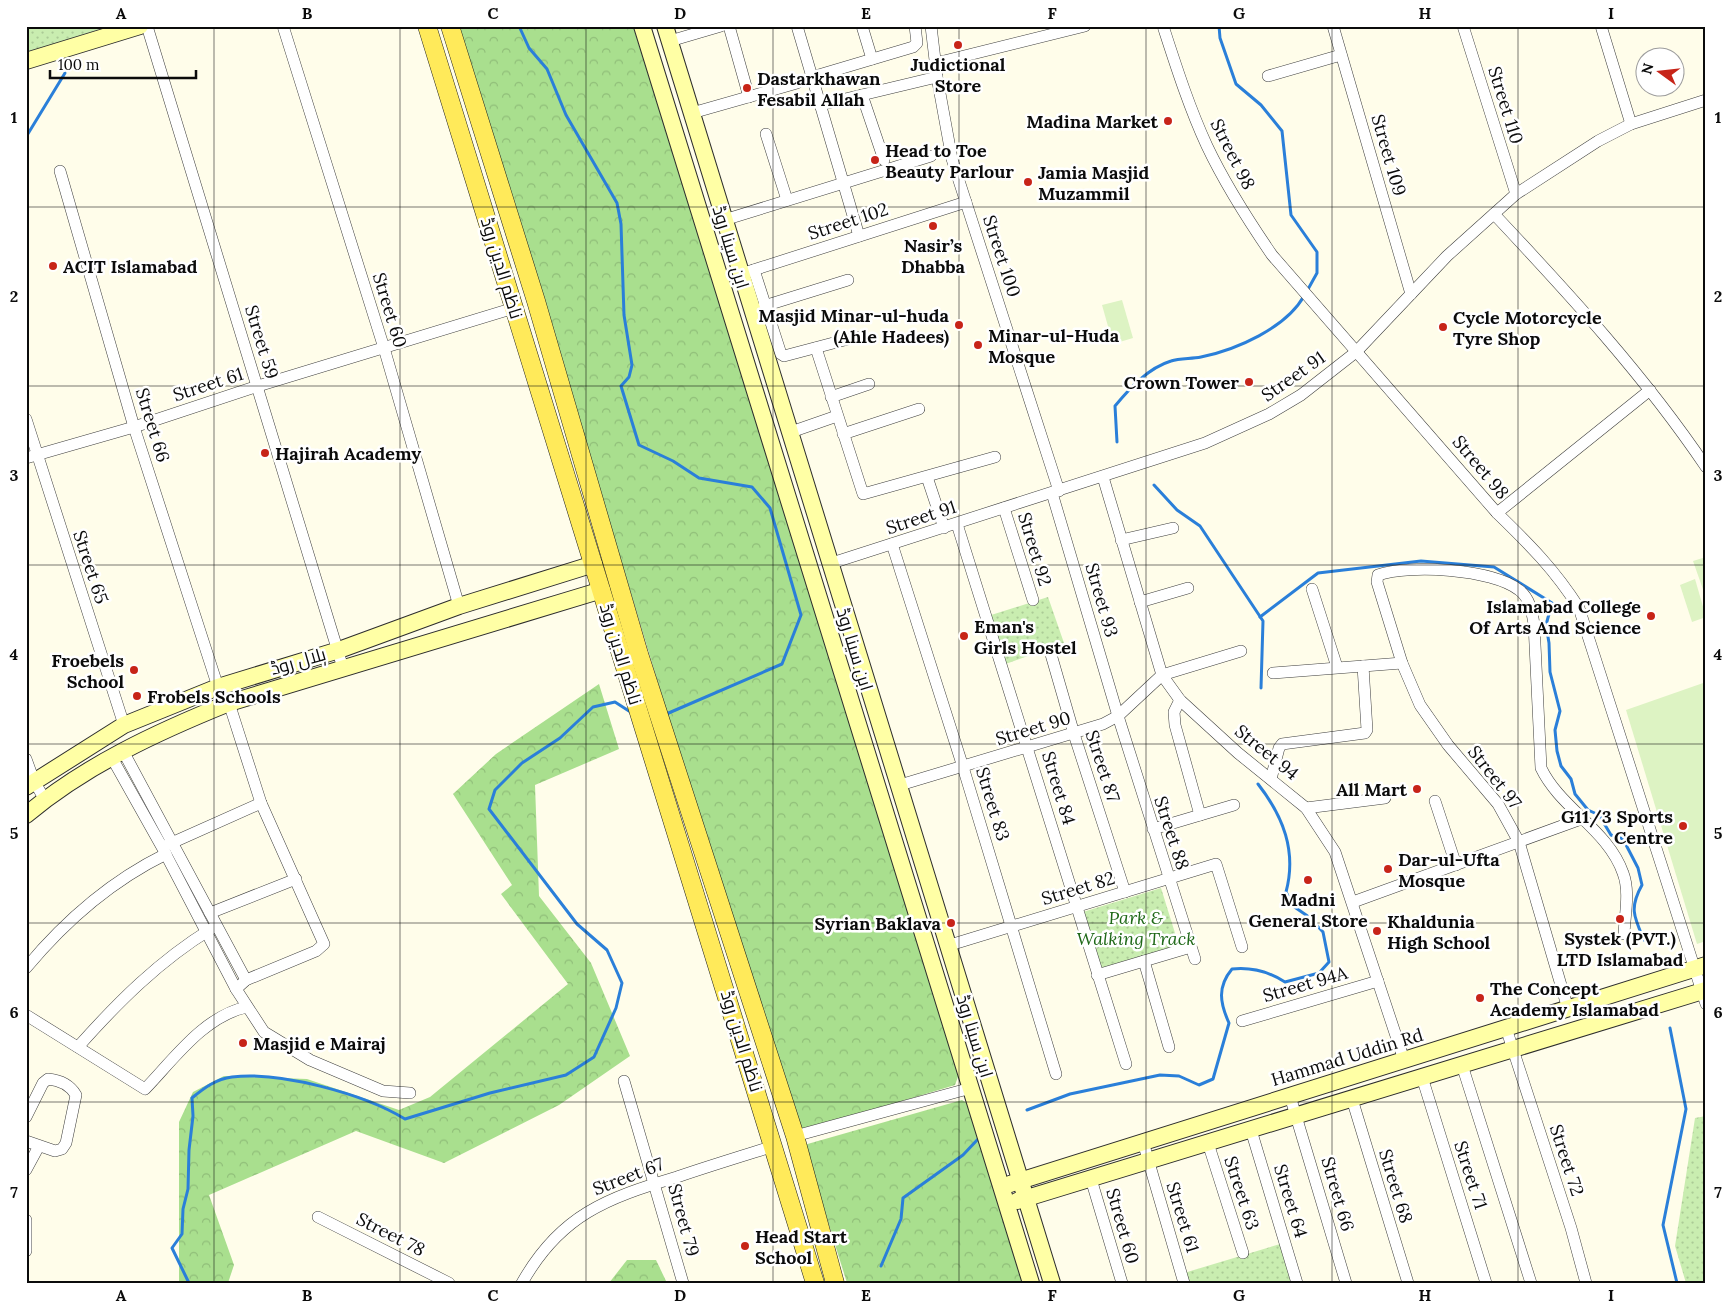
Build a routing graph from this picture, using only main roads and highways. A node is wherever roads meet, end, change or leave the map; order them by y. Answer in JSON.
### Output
{"nodes":[{"id":1,"x":427,"y":26,"type":"edge"},
{"id":2,"x":452,"y":32,"type":"edge"},
{"id":3,"x":433,"y":46,"type":"junction"},
{"id":4,"x":569,"y":419,"type":"junction"},
{"id":5,"x":550,"y":424,"type":"junction"},
{"id":6,"x":632,"y":658,"type":"junction"},
{"id":7,"x":778,"y":1090,"type":"junction"},
{"id":8,"x":759,"y":1097,"type":"junction"},
{"id":9,"x":816,"y":1283,"type":"edge"},
{"id":10,"x":835,"y":1283,"type":"edge"}],
"edges":[{"from":1,"to":3,"type":"main road","name":"ناظم الدین روڈ"},
{"from":2,"to":3,"type":"main road"},
{"from":2,"to":4,"type":"main road","name":"ناظم الدین روڈ"},
{"from":3,"to":5,"type":"main road","name":"ناظم الدین روڈ"},
{"from":4,"to":5,"type":"main road"},
{"from":4,"to":6,"type":"main road","name":"ناظم الدین روڈ"},
{"from":5,"to":6,"type":"main road","name":"ناظم الدین روڈ"},
{"from":6,"to":7,"type":"main road","name":"ناظم الدین روڈ"},
{"from":6,"to":8,"type":"main road","name":"ناظم الدین روڈ"},
{"from":7,"to":8,"type":"main road"},
{"from":7,"to":10,"type":"main road","name":"ناظم الدین روڈ"},
{"from":8,"to":9,"type":"main road","name":"ناظم الدین روڈ"}]}
